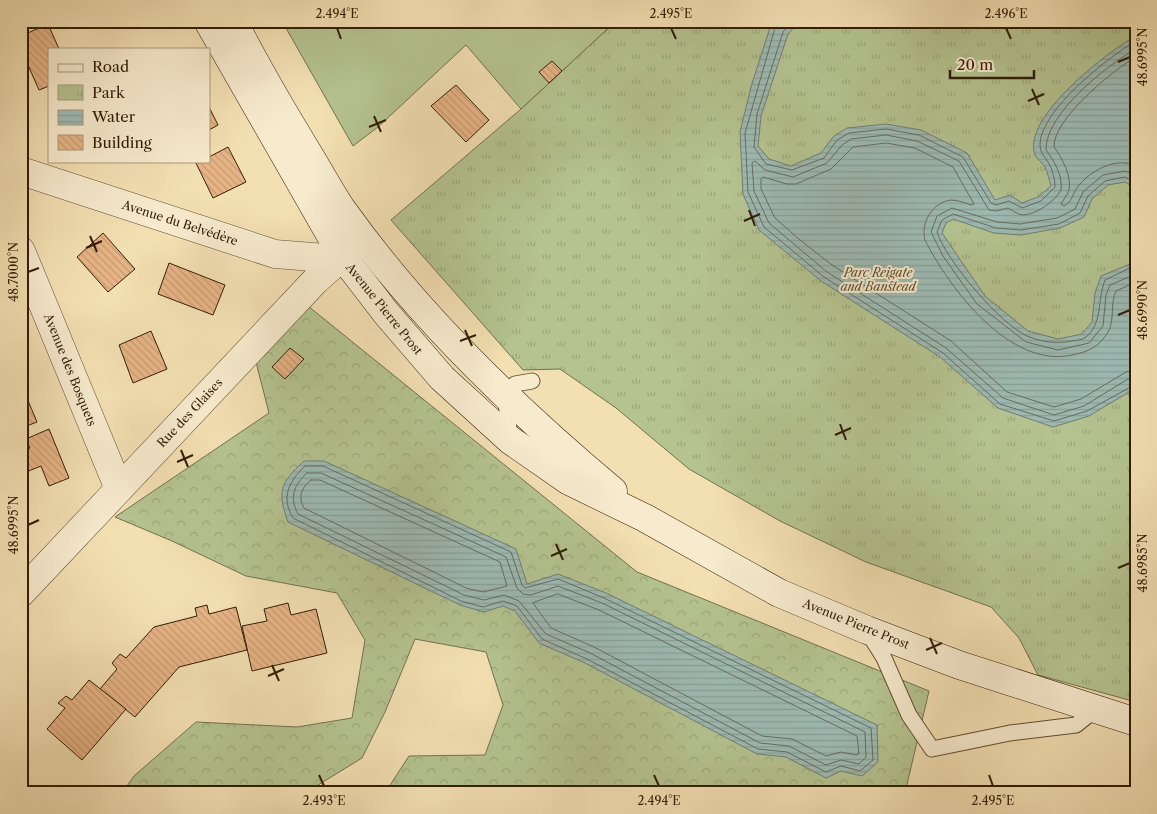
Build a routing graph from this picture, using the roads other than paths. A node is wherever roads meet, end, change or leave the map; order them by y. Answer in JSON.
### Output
{"nodes":[{"id":1,"x":208,"y":21,"type":"edge"},
{"id":2,"x":232,"y":21,"type":"edge"},
{"id":3,"x":21,"y":171,"type":"edge"},
{"id":4,"x":363,"y":238,"type":"junction"},
{"id":5,"x":21,"y":251,"type":"edge"},
{"id":6,"x":343,"y":257,"type":"junction"},
{"id":7,"x":532,"y":381,"type":"dead end"},
{"id":8,"x":505,"y":393,"type":"junction"},
{"id":9,"x":510,"y":440,"type":"junction"},
{"id":10,"x":119,"y":489,"type":"junction"},
{"id":11,"x":645,"y":518,"type":"junction"},
{"id":12,"x":21,"y":592,"type":"edge"},
{"id":13,"x":866,"y":630,"type":"junction"},
{"id":14,"x":1096,"y":709,"type":"junction"},
{"id":15,"x":1136,"y":722,"type":"edge"}],
"edges":[{"from":1,"to":6,"type":"main road","name":"Avenue Pierre Prost"},
{"from":2,"to":4,"type":"main road","name":"Avenue Pierre Prost"},
{"from":3,"to":6,"type":"main road","name":"Avenue du Belvédère"},
{"from":4,"to":6,"type":"main road","name":"Rue des Glaises"},
{"from":4,"to":8,"type":"main road","name":"Avenue Pierre Prost"},
{"from":5,"to":10,"type":"main road","name":"Avenue des Bosquets"},
{"from":6,"to":9,"type":"main road","name":"Avenue Pierre Prost"},
{"from":6,"to":10,"type":"main road","name":"Rue des Glaises"},
{"from":7,"to":8,"type":"lane"},
{"from":8,"to":9,"type":"lane"},
{"from":8,"to":11,"type":"main road","name":"Avenue Pierre Prost"},
{"from":9,"to":11,"type":"main road","name":"Avenue Pierre Prost"},
{"from":10,"to":12,"type":"main road","name":"Rue des Glaises"},
{"from":11,"to":13,"type":"main road","name":"Avenue Pierre Prost"},
{"from":13,"to":14,"type":"main road","name":"Avenue Pierre Prost"},
{"from":13,"to":14,"type":"lane"},
{"from":14,"to":15,"type":"main road","name":"Avenue Pierre Prost"}]}
